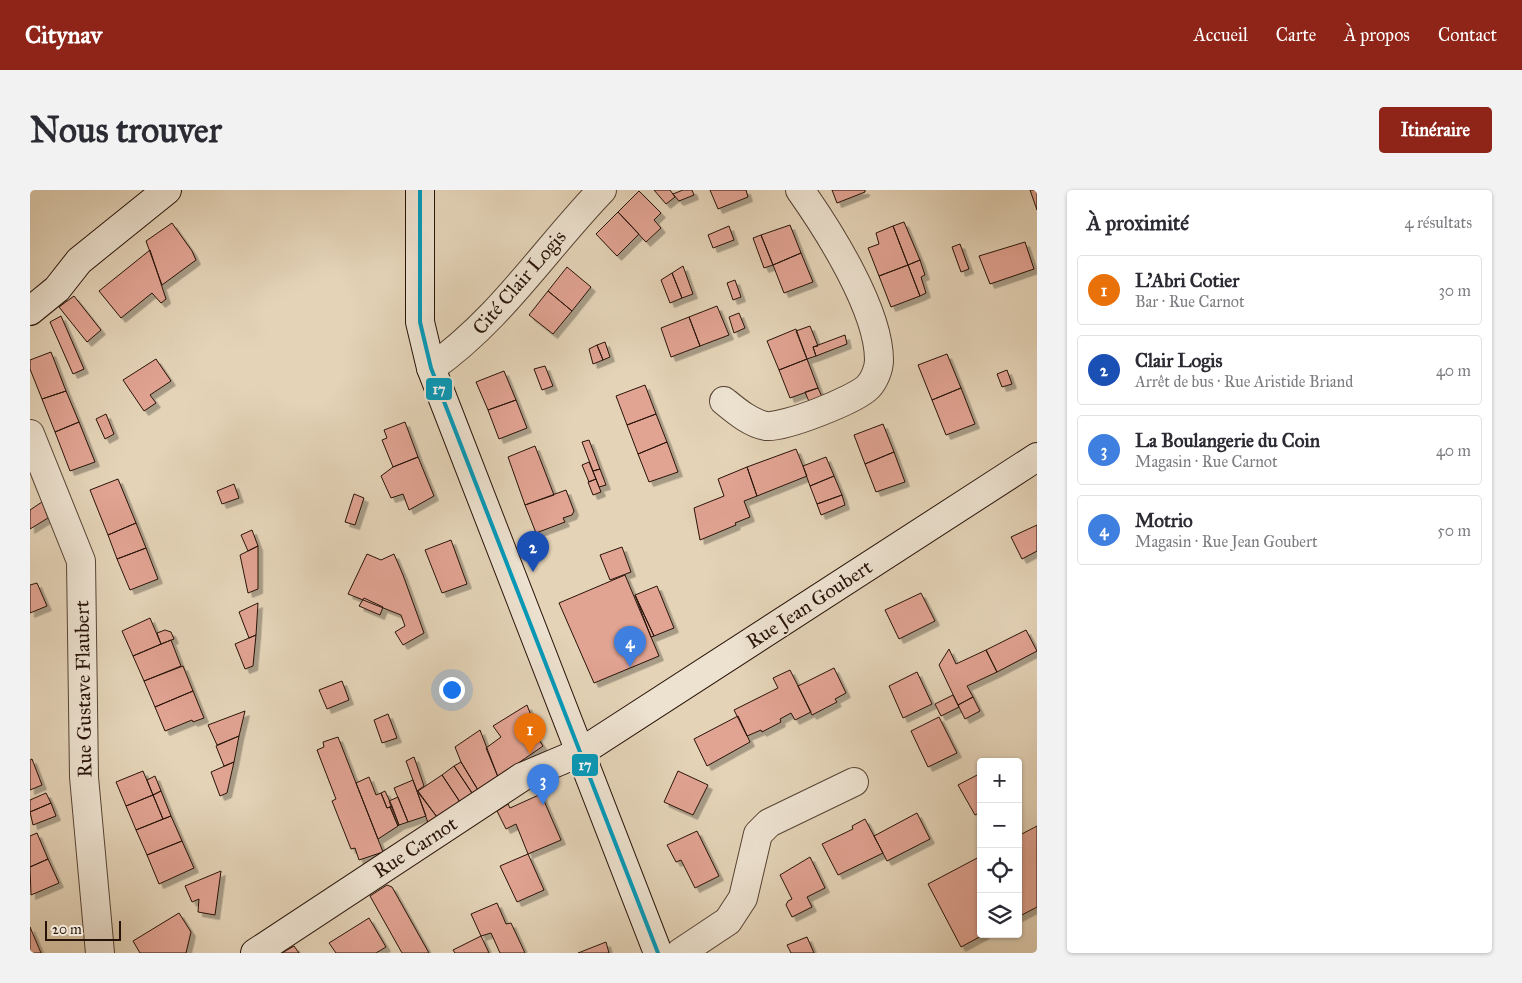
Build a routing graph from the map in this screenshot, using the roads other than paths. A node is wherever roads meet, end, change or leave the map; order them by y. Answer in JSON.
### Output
{"nodes":[{"id":1,"x":166,"y":190,"type":"edge"},
{"id":2,"x":420,"y":190,"type":"edge"},
{"id":3,"x":602,"y":190,"type":"edge"},
{"id":4,"x":800,"y":190,"type":"edge"},
{"id":5,"x":30,"y":311,"type":"edge"},
{"id":6,"x":431,"y":368,"type":"junction"},
{"id":7,"x":724,"y":401,"type":"dead end"},
{"id":8,"x":30,"y":434,"type":"edge"},
{"id":9,"x":1037,"y":457,"type":"edge"},
{"id":10,"x":582,"y":752,"type":"junction"},
{"id":11,"x":854,"y":782,"type":"dead end"},
{"id":12,"x":100,"y":953,"type":"edge"},
{"id":13,"x":255,"y":953,"type":"edge"},
{"id":14,"x":658,"y":953,"type":"edge"},
{"id":15,"x":680,"y":953,"type":"edge"}],
"edges":[{"from":1,"to":5,"type":"street"},
{"from":2,"to":6,"type":"street"},
{"from":3,"to":6,"type":"street","name":"Cité Clair Logis"},
{"from":4,"to":7,"type":"street"},
{"from":6,"to":10,"type":"street"},
{"from":8,"to":12,"type":"street","name":"Rue Gustave Flaubert"},
{"from":9,"to":10,"type":"street","name":"Rue Jean Goubert"},
{"from":10,"to":13,"type":"street","name":"Rue Carnot"},
{"from":10,"to":14,"type":"street"},
{"from":11,"to":15,"type":"street"}]}
